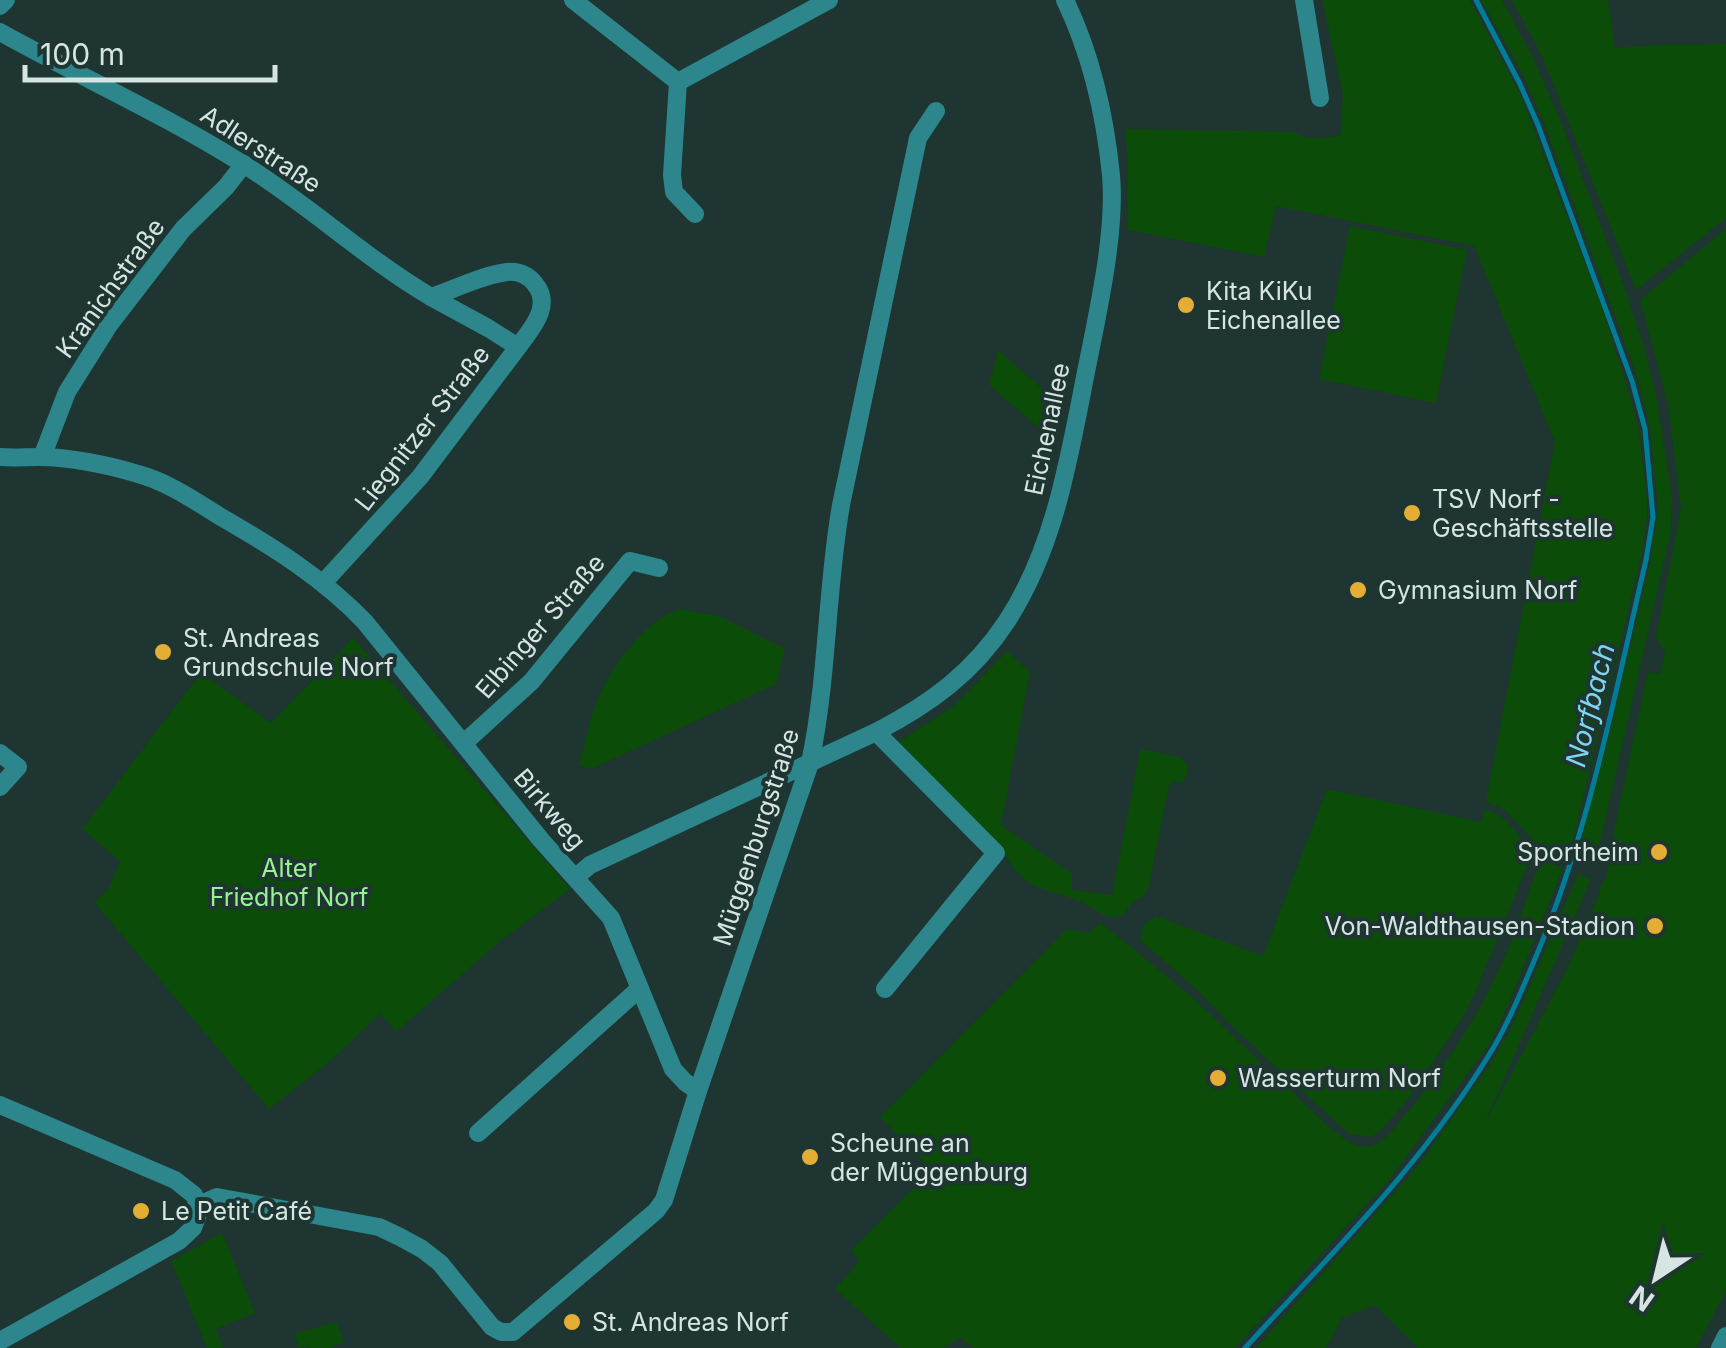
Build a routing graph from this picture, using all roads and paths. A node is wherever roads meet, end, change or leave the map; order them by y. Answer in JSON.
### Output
{"nodes":[{"id":1,"x":6,"y":0,"type":"edge"},
{"id":2,"x":572,"y":0,"type":"edge"},
{"id":3,"x":829,"y":0,"type":"edge"},
{"id":4,"x":1065,"y":0,"type":"edge"},
{"id":5,"x":1304,"y":0,"type":"edge"},
{"id":6,"x":0,"y":6,"type":"edge"},
{"id":7,"x":0,"y":32,"type":"edge"},
{"id":8,"x":678,"y":82,"type":"junction"},
{"id":9,"x":1320,"y":98,"type":"dead end"},
{"id":10,"x":936,"y":111,"type":"dead end"},
{"id":11,"x":244,"y":164,"type":"junction"},
{"id":12,"x":695,"y":214,"type":"dead end"},
{"id":13,"x":431,"y":298,"type":"junction"},
{"id":14,"x":518,"y":347,"type":"junction"},
{"id":15,"x":0,"y":456,"type":"edge"},
{"id":16,"x":42,"y":457,"type":"junction"},
{"id":17,"x":659,"y":568,"type":"dead end"},
{"id":18,"x":324,"y":582,"type":"junction"},
{"id":19,"x":876,"y":732,"type":"junction"},
{"id":20,"x":464,"y":743,"type":"junction"},
{"id":21,"x":0,"y":753,"type":"edge"},
{"id":22,"x":810,"y":763,"type":"junction"},
{"id":23,"x":0,"y":787,"type":"edge"},
{"id":24,"x":576,"y":877,"type":"junction"},
{"id":25,"x":639,"y":989,"type":"junction"},
{"id":26,"x":885,"y":989,"type":"dead end"},
{"id":27,"x":698,"y":1091,"type":"junction"},
{"id":28,"x":0,"y":1106,"type":"edge"},
{"id":29,"x":478,"y":1133,"type":"dead end"},
{"id":30,"x":198,"y":1213,"type":"junction"},
{"id":31,"x":1726,"y":1336,"type":"edge"},
{"id":32,"x":514,"y":1340,"type":"edge"},
{"id":33,"x":0,"y":1341,"type":"edge"},
{"id":34,"x":1720,"y":1348,"type":"edge"}],
"edges":[{"from":1,"to":6,"type":"street"},
{"from":2,"to":8,"type":"street"},
{"from":3,"to":8,"type":"street"},
{"from":4,"to":19,"type":"street","name":"Eichenallee"},
{"from":5,"to":9,"type":"street"},
{"from":7,"to":11,"type":"street","name":"Adlerstraße"},
{"from":8,"to":12,"type":"street"},
{"from":10,"to":22,"type":"street","name":"Müggenburgstraße"},
{"from":11,"to":13,"type":"street","name":"Adlerstraße"},
{"from":11,"to":16,"type":"street","name":"Kranichstraße"},
{"from":13,"to":14,"type":"street","name":"Liegnitzer Straße"},
{"from":13,"to":14,"type":"street","name":"Liegnitzer Straße"},
{"from":14,"to":18,"type":"street","name":"Liegnitzer Straße"},
{"from":15,"to":16,"type":"street","name":"Birkweg"},
{"from":16,"to":18,"type":"street","name":"Birkweg"},
{"from":17,"to":20,"type":"street","name":"Elbinger Straße"},
{"from":18,"to":20,"type":"street","name":"Birkweg"},
{"from":19,"to":22,"type":"street","name":"Eichenallee"},
{"from":19,"to":26,"type":"street"},
{"from":20,"to":24,"type":"street","name":"Birkweg"},
{"from":21,"to":23,"type":"street"},
{"from":22,"to":24,"type":"street","name":"Eichenallee"},
{"from":22,"to":27,"type":"street","name":"Müggenburgstraße"},
{"from":24,"to":25,"type":"street","name":"Birkweg"},
{"from":25,"to":27,"type":"street","name":"Birkweg"},
{"from":25,"to":29,"type":"street"},
{"from":27,"to":32,"type":"street","name":"Müggenburgstraße"},
{"from":28,"to":30,"type":"street"},
{"from":30,"to":32,"type":"street"},
{"from":30,"to":33,"type":"street"},
{"from":31,"to":34,"type":"street"}]}
